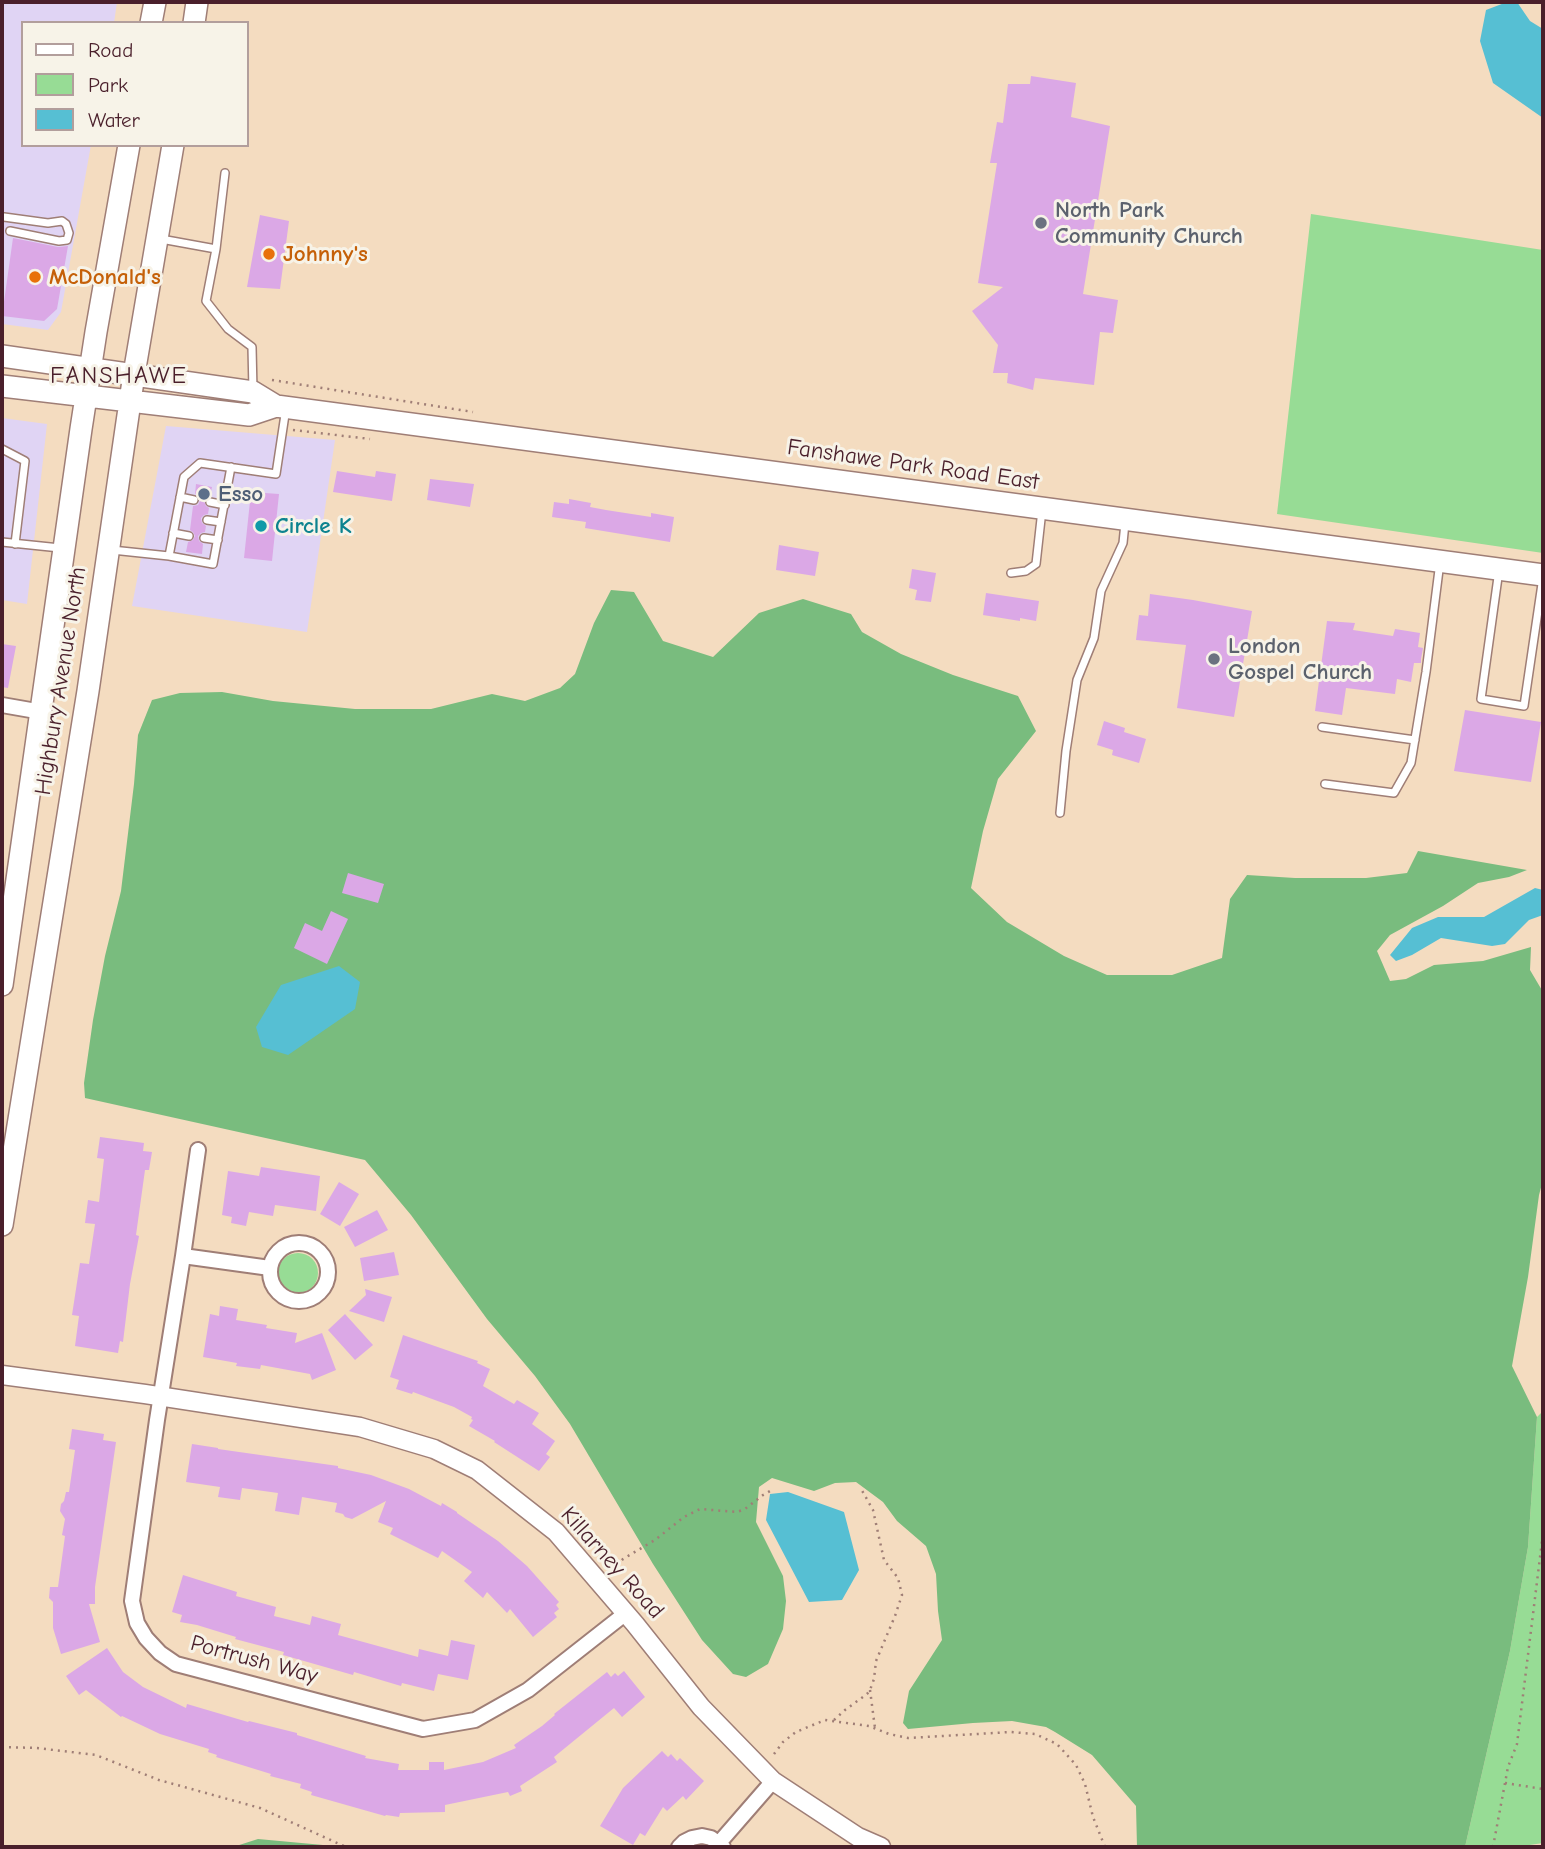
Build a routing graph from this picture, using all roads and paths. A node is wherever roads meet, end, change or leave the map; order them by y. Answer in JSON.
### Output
{"nodes":[{"id":1,"x":155,"y":2,"type":"edge"},
{"id":2,"x":197,"y":2,"type":"edge"},
{"id":3,"x":151,"y":21,"type":"edge"},
{"id":4,"x":194,"y":21,"type":"edge"},
{"id":5,"x":129,"y":147,"type":"edge"},
{"id":6,"x":173,"y":147,"type":"edge"},
{"id":7,"x":225,"y":173,"type":"dead end"},
{"id":8,"x":4,"y":217,"type":"dead end"},
{"id":9,"x":10,"y":231,"type":"dead end"},
{"id":10,"x":157,"y":238,"type":"junction"},
{"id":11,"x":216,"y":249,"type":"junction"},
{"id":12,"x":2,"y":356,"type":"edge"},
{"id":13,"x":91,"y":368,"type":"junction"},
{"id":14,"x":134,"y":374,"type":"junction"},
{"id":15,"x":2,"y":386,"type":"edge"},
{"id":16,"x":253,"y":392,"type":"junction"},
{"id":17,"x":87,"y":396,"type":"junction"},
{"id":18,"x":130,"y":401,"type":"junction"},
{"id":19,"x":281,"y":407,"type":"junction"},
{"id":20,"x":2,"y":449,"type":"edge"},
{"id":21,"x":231,"y":467,"type":"junction"},
{"id":22,"x":180,"y":497,"type":"junction"},
{"id":23,"x":194,"y":500,"type":"dead end"},
{"id":24,"x":209,"y":502,"type":"dead end"},
{"id":25,"x":225,"y":505,"type":"junction"},
{"id":26,"x":1042,"y":509,"type":"junction"},
{"id":27,"x":207,"y":520,"type":"dead end"},
{"id":28,"x":1125,"y":520,"type":"junction"},
{"id":29,"x":221,"y":522,"type":"junction"},
{"id":30,"x":173,"y":533,"type":"junction"},
{"id":31,"x":189,"y":536,"type":"dead end"},
{"id":32,"x":204,"y":538,"type":"dead end"},
{"id":33,"x":218,"y":540,"type":"junction"},
{"id":34,"x":2,"y":542,"type":"edge"},
{"id":35,"x":15,"y":544,"type":"junction"},
{"id":36,"x":64,"y":548,"type":"junction"},
{"id":37,"x":107,"y":549,"type":"junction"},
{"id":38,"x":169,"y":556,"type":"junction"},
{"id":39,"x":1440,"y":562,"type":"junction"},
{"id":40,"x":1499,"y":570,"type":"junction"},
{"id":41,"x":1011,"y":573,"type":"dead end"},
{"id":42,"x":1543,"y":575,"type":"edge"},
{"id":43,"x":2,"y":705,"type":"edge"},
{"id":44,"x":41,"y":712,"type":"junction"},
{"id":45,"x":1322,"y":727,"type":"dead end"},
{"id":46,"x":1415,"y":740,"type":"junction"},
{"id":47,"x":1325,"y":784,"type":"dead end"},
{"id":48,"x":1060,"y":813,"type":"dead end"},
{"id":49,"x":2,"y":985,"type":"edge"},
{"id":50,"x":198,"y":1150,"type":"dead end"},
{"id":51,"x":2,"y":1225,"type":"edge"},
{"id":52,"x":183,"y":1256,"type":"junction"},
{"id":53,"x":270,"y":1268,"type":"junction"},
{"id":54,"x":2,"y":1375,"type":"edge"},
{"id":55,"x":160,"y":1398,"type":"junction"},
{"id":56,"x":860,"y":1487,"type":"dead end"},
{"id":57,"x":771,"y":1491,"type":"dead end"},
{"id":58,"x":1543,"y":1532,"type":"edge"},
{"id":59,"x":612,"y":1570,"type":"dead end"},
{"id":60,"x":626,"y":1613,"type":"junction"},
{"id":61,"x":870,"y":1690,"type":"junction"},
{"id":62,"x":833,"y":1721,"type":"junction"},
{"id":63,"x":876,"y":1729,"type":"junction"},
{"id":64,"x":2,"y":1747,"type":"edge"},
{"id":65,"x":774,"y":1754,"type":"dead end"},
{"id":66,"x":773,"y":1781,"type":"junction"},
{"id":67,"x":1505,"y":1783,"type":"junction"},
{"id":68,"x":1543,"y":1789,"type":"edge"},
{"id":69,"x":721,"y":1845,"type":"edge"},
{"id":70,"x":346,"y":1847,"type":"edge"},
{"id":71,"x":679,"y":1847,"type":"edge"},
{"id":72,"x":881,"y":1847,"type":"edge"},
{"id":73,"x":1105,"y":1847,"type":"edge"},
{"id":74,"x":1493,"y":1847,"type":"edge"}],
"edges":[{"from":1,"to":3,"type":"main road"},
{"from":2,"to":4,"type":"main road"},
{"from":5,"to":13,"type":"main road","name":"Highbury Avenue North"},
{"from":6,"to":10,"type":"main road","name":"Highbury Avenue North"},
{"from":7,"to":11,"type":"lane"},
{"from":8,"to":9,"type":"lane"},
{"from":10,"to":11,"type":"lane"},
{"from":10,"to":14,"type":"main road","name":"Highbury Avenue North"},
{"from":11,"to":16,"type":"lane"},
{"from":12,"to":13,"type":"main road","name":"Fanshawe Park Road East"},
{"from":13,"to":14,"type":"main road","name":"Fanshawe Park Road East"},
{"from":13,"to":17,"type":"main road","name":"Highbury Avenue North"},
{"from":14,"to":16,"type":"main road","name":"Fanshawe Park Road East"},
{"from":14,"to":18,"type":"main road","name":"Highbury Avenue North"},
{"from":15,"to":17,"type":"main road","name":"Fanshawe Park Road East"},
{"from":16,"to":19,"type":"main road","name":"Fanshawe Park Road East"},
{"from":17,"to":18,"type":"main road","name":"Fanshawe Park Road East"},
{"from":17,"to":36,"type":"main road","name":"Highbury Avenue North"},
{"from":18,"to":19,"type":"main road","name":"Fanshawe Park Road East"},
{"from":18,"to":37,"type":"main road","name":"Highbury Avenue North"},
{"from":19,"to":21,"type":"lane"},
{"from":19,"to":26,"type":"main road","name":"Fanshawe Park Road East"},
{"from":20,"to":35,"type":"lane"},
{"from":21,"to":22,"type":"lane"},
{"from":21,"to":25,"type":"lane"},
{"from":22,"to":23,"type":"lane"},
{"from":22,"to":30,"type":"lane"},
{"from":24,"to":25,"type":"lane"},
{"from":25,"to":29,"type":"lane"},
{"from":26,"to":28,"type":"main road","name":"Fanshawe Park Road East"},
{"from":26,"to":41,"type":"lane"},
{"from":27,"to":29,"type":"lane"},
{"from":28,"to":39,"type":"main road","name":"Fanshawe Park Road East"},
{"from":28,"to":48,"type":"lane"},
{"from":29,"to":33,"type":"lane"},
{"from":30,"to":31,"type":"lane"},
{"from":30,"to":38,"type":"lane"},
{"from":32,"to":33,"type":"lane"},
{"from":33,"to":38,"type":"lane"},
{"from":34,"to":35,"type":"lane"},
{"from":35,"to":36,"type":"lane"},
{"from":36,"to":44,"type":"main road","name":"Highbury Avenue North"},
{"from":37,"to":38,"type":"lane"},
{"from":37,"to":51,"type":"main road","name":"Highbury Avenue North"},
{"from":39,"to":40,"type":"main road","name":"Fanshawe Park Road East"},
{"from":39,"to":46,"type":"lane"},
{"from":40,"to":42,"type":"main road","name":"Fanshawe Park Road East"},
{"from":40,"to":42,"type":"lane"},
{"from":43,"to":44,"type":"street"},
{"from":44,"to":49,"type":"main road","name":"Highbury Avenue North"},
{"from":45,"to":46,"type":"lane"},
{"from":46,"to":47,"type":"lane"},
{"from":50,"to":52,"type":"street","name":"Portrush Way"},
{"from":52,"to":53,"type":"street"},
{"from":52,"to":55,"type":"street","name":"Portrush Way"},
{"from":53,"to":53,"type":"street"},
{"from":54,"to":55,"type":"street","name":"Killarney Road"},
{"from":55,"to":60,"type":"street","name":"Killarney Road"},
{"from":55,"to":60,"type":"street","name":"Portrush Way"},
{"from":56,"to":61,"type":"path"},
{"from":57,"to":59,"type":"path"},
{"from":58,"to":67,"type":"path"},
{"from":60,"to":66,"type":"street","name":"Killarney Road"},
{"from":61,"to":62,"type":"path"},
{"from":61,"to":63,"type":"path"},
{"from":62,"to":63,"type":"path"},
{"from":62,"to":65,"type":"path"},
{"from":63,"to":73,"type":"path"},
{"from":64,"to":70,"type":"path"},
{"from":66,"to":69,"type":"street"},
{"from":66,"to":72,"type":"street","name":"Killarney Road"},
{"from":67,"to":68,"type":"path"},
{"from":67,"to":74,"type":"path"},
{"from":69,"to":71,"type":"street"}]}
